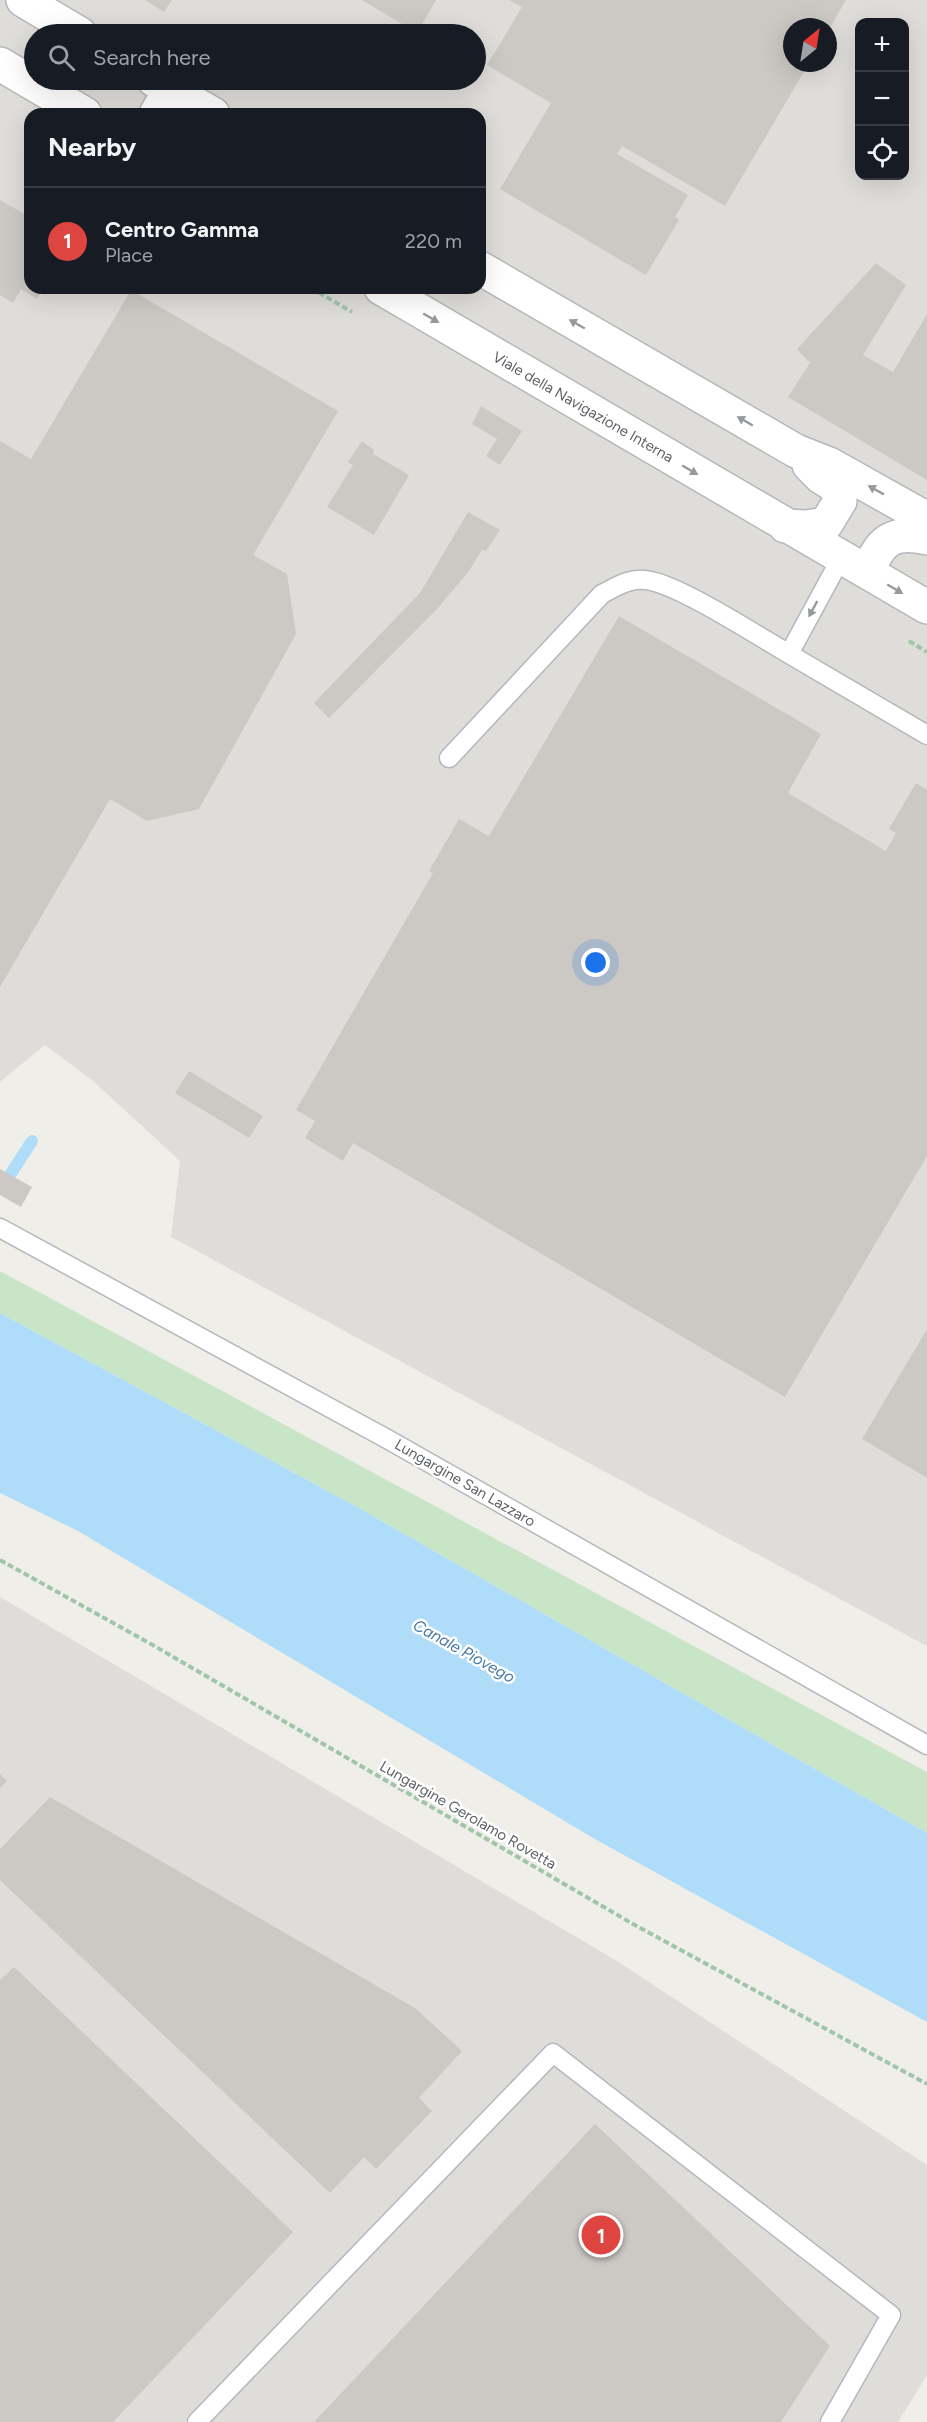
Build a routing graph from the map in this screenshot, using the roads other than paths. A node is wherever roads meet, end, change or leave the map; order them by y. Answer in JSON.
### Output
{"nodes":[{"id":1,"x":22,"y":0,"type":"edge"},
{"id":2,"x":63,"y":24,"type":"edge"},
{"id":3,"x":0,"y":64,"type":"edge"},
{"id":4,"x":24,"y":78,"type":"edge"},
{"id":5,"x":44,"y":90,"type":"edge"},
{"id":6,"x":160,"y":94,"type":"edge"},
{"id":7,"x":75,"y":108,"type":"edge"},
{"id":8,"x":197,"y":108,"type":"edge"},
{"id":9,"x":486,"y":271,"type":"edge"},
{"id":10,"x":391,"y":294,"type":"edge"},
{"id":11,"x":796,"y":450,"type":"junction"},
{"id":12,"x":927,"y":519,"type":"edge"},
{"id":13,"x":785,"y":526,"type":"junction"},
{"id":14,"x":927,"y":538,"type":"edge"},
{"id":15,"x":854,"y":565,"type":"junction"},
{"id":16,"x":927,"y":607,"type":"edge"},
{"id":17,"x":789,"y":654,"type":"junction"},
{"id":18,"x":927,"y":735,"type":"edge"},
{"id":19,"x":449,"y":758,"type":"dead end"},
{"id":20,"x":0,"y":1228,"type":"edge"},
{"id":21,"x":927,"y":1745,"type":"edge"},
{"id":22,"x":197,"y":2422,"type":"edge"},
{"id":23,"x":830,"y":2422,"type":"edge"}],
"edges":[{"from":1,"to":2,"type":"street"},
{"from":3,"to":4,"type":"street"},
{"from":5,"to":7,"type":"street"},
{"from":6,"to":8,"type":"street"},
{"from":11,"to":9,"type":"street","one_way":true},
{"from":10,"to":13,"type":"street","name":"Viale della Navigazione Interna","one_way":true},
{"from":12,"to":11,"type":"street","one_way":true},
{"from":11,"to":13,"type":"street"},
{"from":13,"to":15,"type":"street","name":"Viale della Navigazione Interna"},
{"from":14,"to":15,"type":"street"},
{"from":15,"to":16,"type":"street","name":"Viale della Navigazione Interna","one_way":true},
{"from":15,"to":17,"type":"lane","one_way":true},
{"from":17,"to":18,"type":"lane"},
{"from":17,"to":19,"type":"lane"},
{"from":20,"to":21,"type":"lane","name":"Lungargine San Lazzaro"},
{"from":22,"to":23,"type":"lane"}]}
